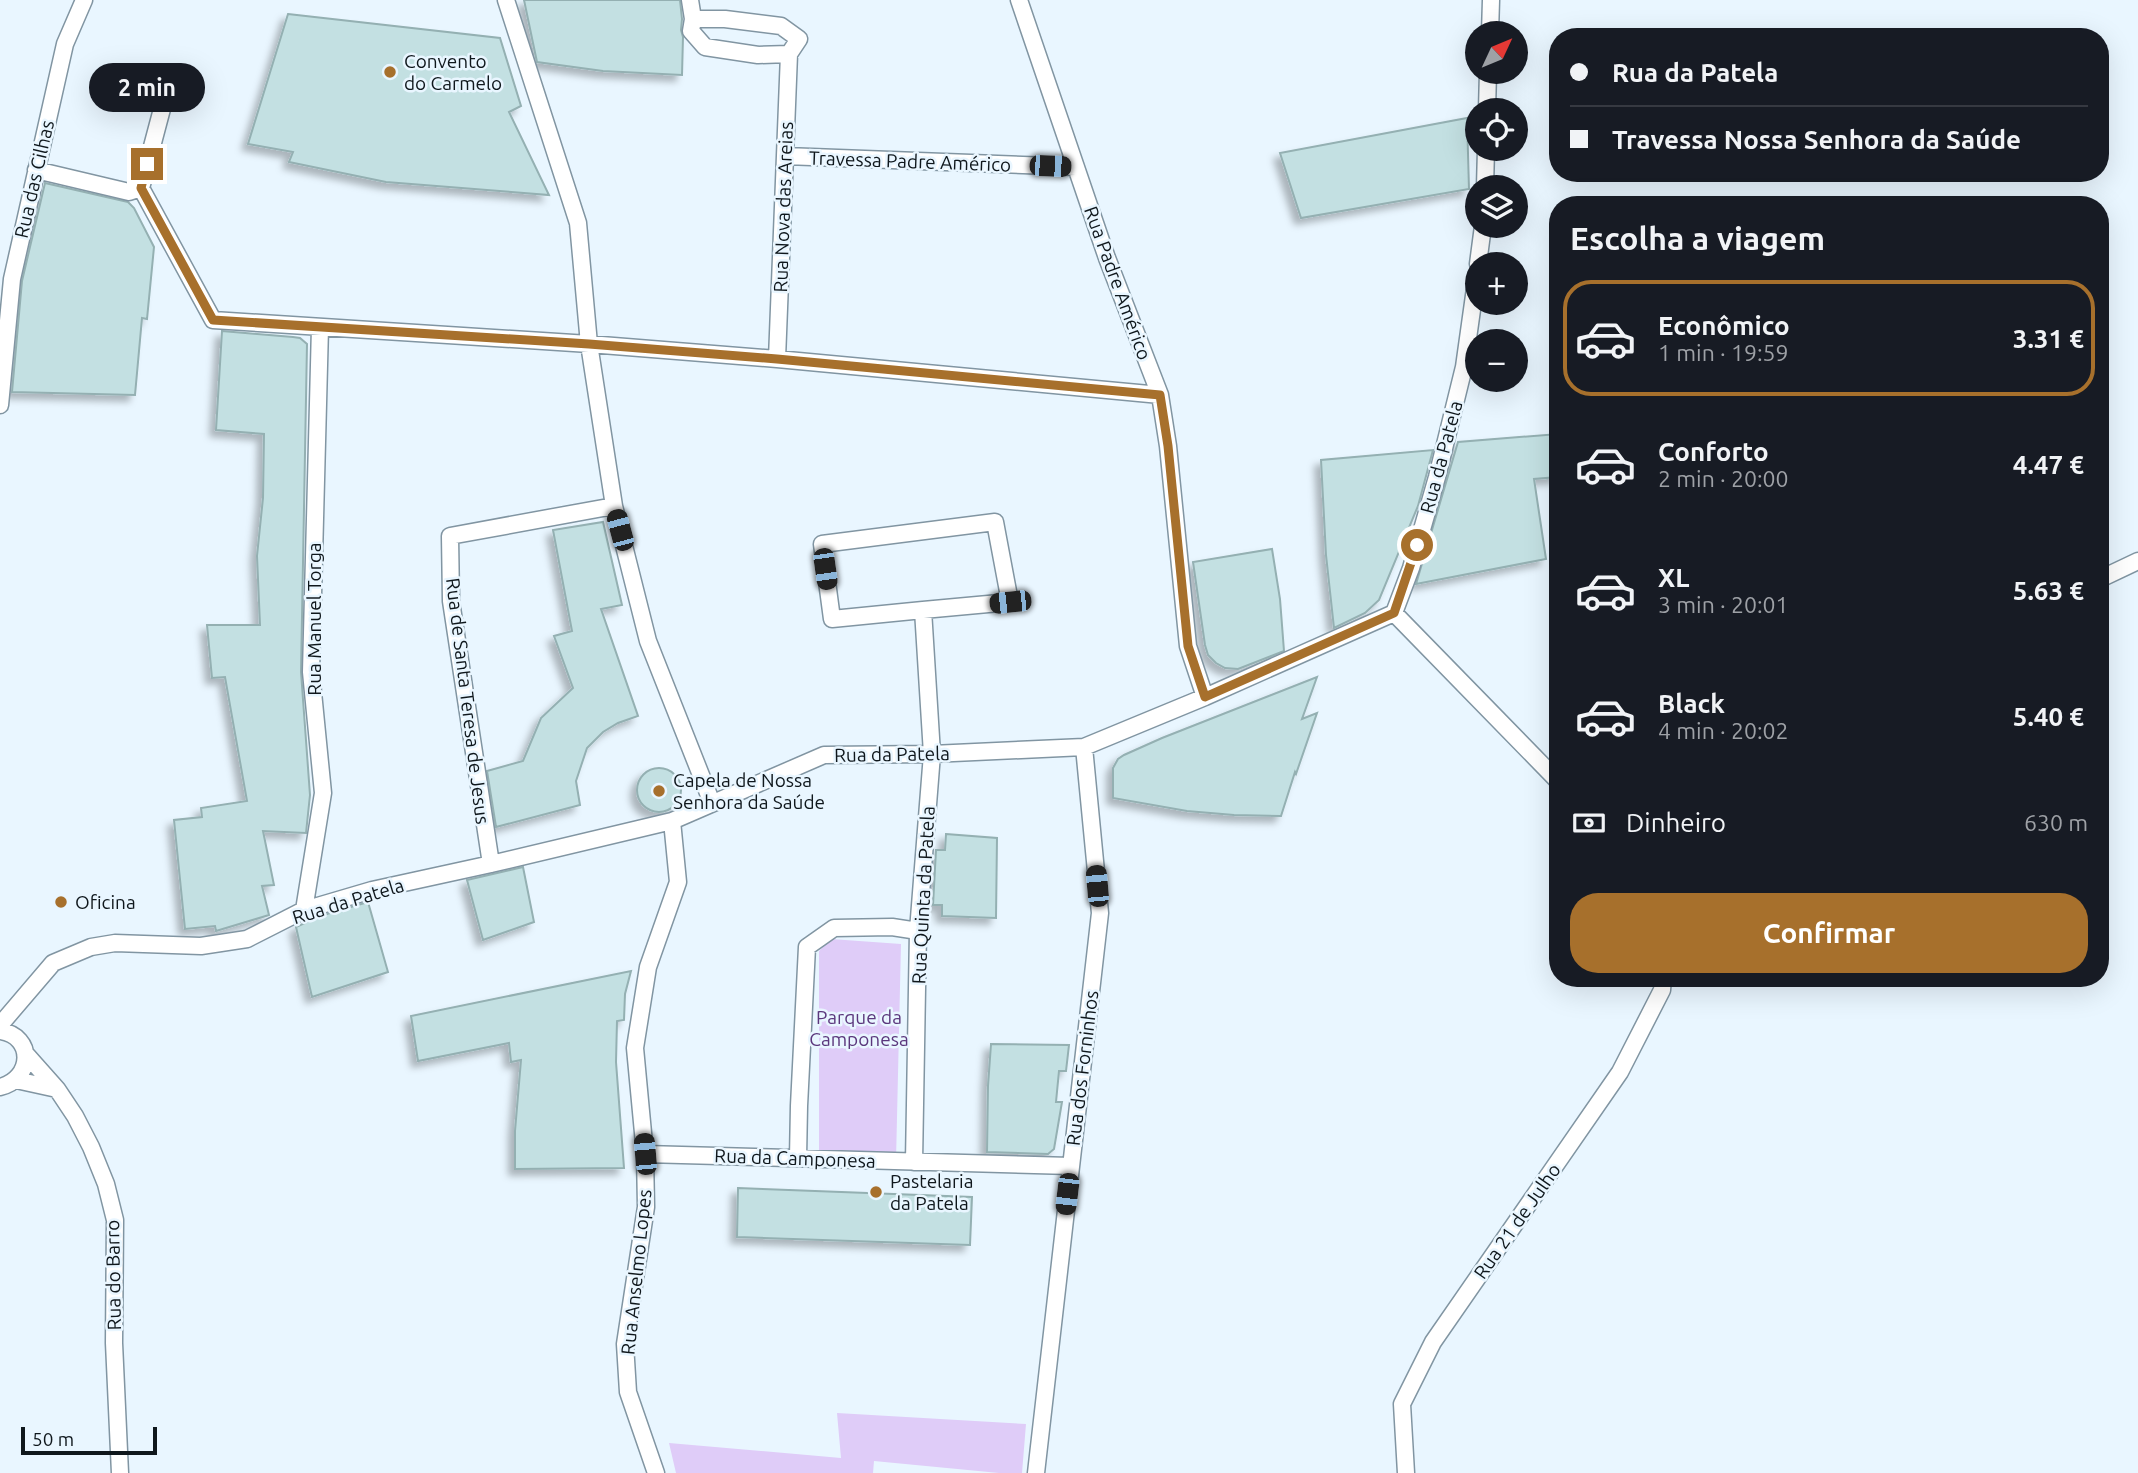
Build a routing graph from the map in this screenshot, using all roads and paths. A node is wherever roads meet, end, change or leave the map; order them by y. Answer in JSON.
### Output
{"nodes":[{"id":1,"x":84,"y":0,"type":"edge"},
{"id":2,"x":506,"y":0,"type":"edge"},
{"id":3,"x":690,"y":0,"type":"edge"},
{"id":4,"x":1019,"y":0,"type":"edge"},
{"id":5,"x":1491,"y":0,"type":"edge"},
{"id":6,"x":693,"y":19,"type":"junction"},
{"id":7,"x":1490,"y":21,"type":"edge"},
{"id":8,"x":789,"y":54,"type":"junction"},
{"id":9,"x":167,"y":90,"type":"dead end"},
{"id":10,"x":785,"y":156,"type":"junction"},
{"id":11,"x":1076,"y":167,"type":"junction"},
{"id":12,"x":36,"y":170,"type":"junction"},
{"id":13,"x":141,"y":188,"type":"junction"},
{"id":14,"x":1471,"y":315,"type":"edge"},
{"id":15,"x":320,"y":327,"type":"junction"},
{"id":16,"x":589,"y":344,"type":"junction"},
{"id":17,"x":777,"y":359,"type":"junction"},
{"id":18,"x":1160,"y":395,"type":"junction"},
{"id":19,"x":0,"y":405,"type":"edge"},
{"id":20,"x":614,"y":506,"type":"junction"},
{"id":21,"x":2138,"y":561,"type":"edge"},
{"id":22,"x":2109,"y":575,"type":"edge"},
{"id":23,"x":923,"y":610,"type":"junction"},
{"id":24,"x":1394,"y":613,"type":"junction"},
{"id":25,"x":1205,"y":697,"type":"junction"},
{"id":26,"x":1084,"y":747,"type":"junction"},
{"id":27,"x":932,"y":754,"type":"junction"},
{"id":28,"x":1549,"y":772,"type":"edge"},
{"id":29,"x":712,"y":803,"type":"junction"},
{"id":30,"x":672,"y":821,"type":"junction"},
{"id":31,"x":491,"y":864,"type":"junction"},
{"id":32,"x":304,"y":910,"type":"junction"},
{"id":33,"x":918,"y":931,"type":"junction"},
{"id":34,"x":1662,"y":987,"type":"edge"},
{"id":35,"x":22,"y":1000,"type":"junction"},
{"id":36,"x":0,"y":1025,"type":"edge"},
{"id":37,"x":0,"y":1031,"type":"edge"},
{"id":38,"x":22,"y":1047,"type":"junction"},
{"id":39,"x":16,"y":1080,"type":"junction"},
{"id":40,"x":0,"y":1087,"type":"edge"},
{"id":41,"x":57,"y":1089,"type":"junction"},
{"id":42,"x":645,"y":1154,"type":"junction"},
{"id":43,"x":798,"y":1158,"type":"junction"},
{"id":44,"x":914,"y":1162,"type":"junction"},
{"id":45,"x":1070,"y":1166,"type":"junction"},
{"id":46,"x":120,"y":1473,"type":"edge"},
{"id":47,"x":656,"y":1473,"type":"edge"},
{"id":48,"x":1036,"y":1473,"type":"edge"},
{"id":49,"x":1406,"y":1473,"type":"edge"}],
"edges":[{"from":1,"to":12,"type":"street","name":"Rua das Cilhas"},
{"from":2,"to":16,"type":"street"},
{"from":3,"to":6,"type":"street"},
{"from":4,"to":11,"type":"street","name":"Rua Padre Américo"},
{"from":5,"to":7,"type":"street"},
{"from":6,"to":8,"type":"street"},
{"from":6,"to":8,"type":"street","name":"Rua Nova das Areias"},
{"from":8,"to":10,"type":"street","name":"Rua Nova das Areias"},
{"from":9,"to":13,"type":"street"},
{"from":10,"to":11,"type":"street","name":"Travessa Padre Américo"},
{"from":10,"to":17,"type":"street","name":"Rua Nova das Areias"},
{"from":11,"to":18,"type":"street","name":"Rua Padre Américo"},
{"from":12,"to":13,"type":"street"},
{"from":12,"to":19,"type":"street","name":"Rua das Cilhas"},
{"from":13,"to":15,"type":"street"},
{"from":14,"to":24,"type":"street","name":"Rua da Patela"},
{"from":15,"to":16,"type":"street"},
{"from":15,"to":32,"type":"street","name":"Rua Manuel Torga"},
{"from":16,"to":17,"type":"street"},
{"from":16,"to":20,"type":"street"},
{"from":17,"to":18,"type":"street"},
{"from":18,"to":25,"type":"street","name":"Rua Padre Américo"},
{"from":20,"to":29,"type":"street"},
{"from":20,"to":31,"type":"street","name":"Rua de Santa Teresa de Jesus"},
{"from":21,"to":22,"type":"street"},
{"from":23,"to":23,"type":"street"},
{"from":23,"to":27,"type":"street","name":"Rua Quinta da Patela"},
{"from":24,"to":25,"type":"street","name":"Rua da Patela"},
{"from":24,"to":28,"type":"street"},
{"from":25,"to":26,"type":"street","name":"Rua da Patela"},
{"from":26,"to":27,"type":"street","name":"Rua da Patela"},
{"from":26,"to":45,"type":"street","name":"Rua dos Forninhos"},
{"from":27,"to":29,"type":"street","name":"Rua da Patela"},
{"from":27,"to":33,"type":"street","name":"Rua Quinta da Patela"},
{"from":29,"to":30,"type":"street","name":"Rua da Patela"},
{"from":30,"to":31,"type":"street","name":"Rua da Patela"},
{"from":30,"to":42,"type":"street","name":"Rua Anselmo Lopes"},
{"from":31,"to":32,"type":"street","name":"Rua da Patela"},
{"from":32,"to":35,"type":"street","name":"Rua da Patela"},
{"from":33,"to":43,"type":"street"},
{"from":33,"to":44,"type":"street","name":"Rua Quinta da Patela"},
{"from":34,"to":49,"type":"street","name":"Rua 21 de Julho"},
{"from":35,"to":36,"type":"street","name":"Rua da Patela"},
{"from":35,"to":38,"type":"street"},
{"from":37,"to":38,"type":"street","name":"Rua do Barro"},
{"from":38,"to":39,"type":"street"},
{"from":38,"to":41,"type":"street","name":"Rua do Barro"},
{"from":39,"to":40,"type":"street"},
{"from":39,"to":41,"type":"street"},
{"from":41,"to":46,"type":"street","name":"Rua do Barro"},
{"from":42,"to":43,"type":"street","name":"Rua da Camponesa"},
{"from":42,"to":47,"type":"street","name":"Rua Anselmo Lopes"},
{"from":43,"to":44,"type":"street","name":"Rua da Camponesa"},
{"from":44,"to":45,"type":"street","name":"Rua da Camponesa"},
{"from":45,"to":48,"type":"street","name":"Rua dos Forninhos"}]}
